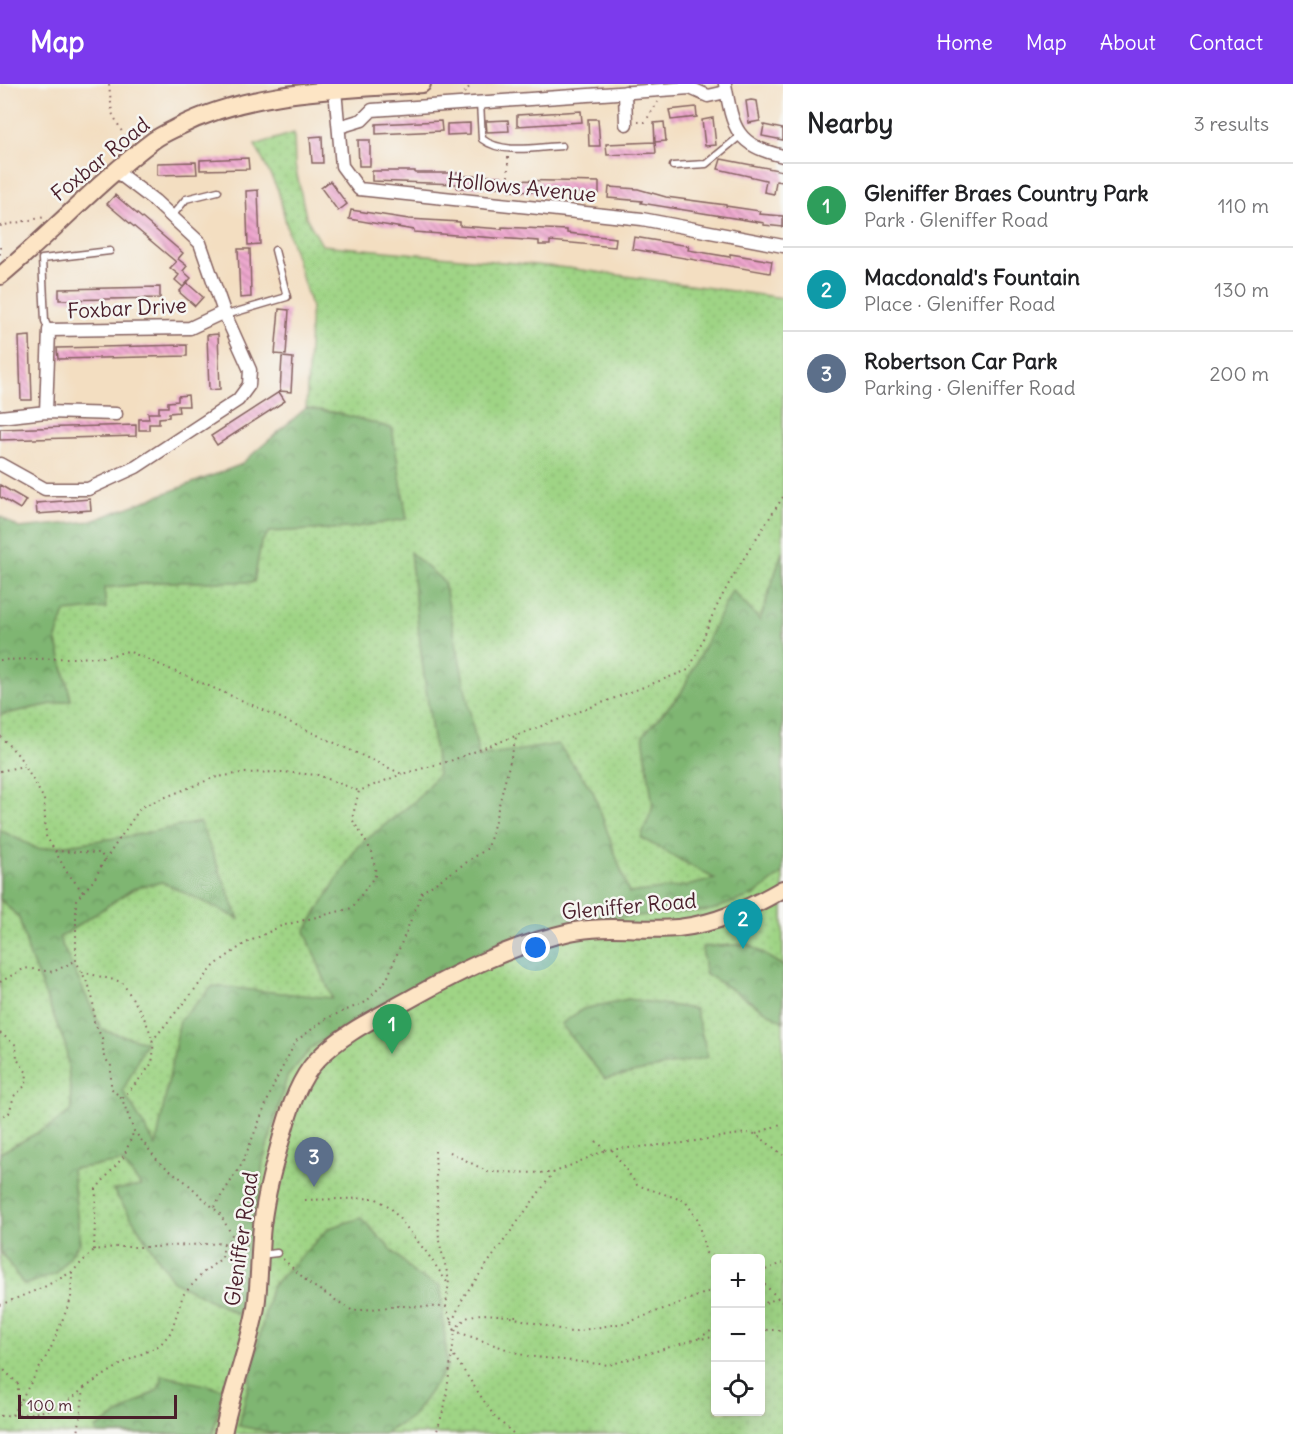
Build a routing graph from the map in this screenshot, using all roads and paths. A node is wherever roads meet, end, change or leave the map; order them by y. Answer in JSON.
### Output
{"nodes":[{"id":1,"x":109,"y":84,"type":"edge"},
{"id":2,"x":422,"y":84,"type":"edge"},
{"id":3,"x":369,"y":87,"type":"junction"},
{"id":4,"x":725,"y":88,"type":"edge"},
{"id":5,"x":335,"y":90,"type":"junction"},
{"id":6,"x":667,"y":90,"type":"junction"},
{"id":7,"x":625,"y":93,"type":"junction"},
{"id":8,"x":480,"y":102,"type":"junction"},
{"id":9,"x":372,"y":110,"type":"junction"},
{"id":10,"x":626,"y":124,"type":"joint"},
{"id":11,"x":339,"y":127,"type":"junction"},
{"id":12,"x":740,"y":136,"type":"junction"},
{"id":13,"x":562,"y":146,"type":"dead end"},
{"id":14,"x":508,"y":149,"type":"junction"},
{"id":15,"x":135,"y":156,"type":"junction"},
{"id":16,"x":783,"y":156,"type":"edge"},
{"id":17,"x":673,"y":166,"type":"dead end"},
{"id":18,"x":117,"y":172,"type":"junction"},
{"id":19,"x":218,"y":191,"type":"dead end"},
{"id":20,"x":508,"y":205,"type":"junction"},
{"id":21,"x":171,"y":217,"type":"junction"},
{"id":22,"x":62,"y":219,"type":"junction"},
{"id":23,"x":0,"y":226,"type":"edge"},
{"id":24,"x":783,"y":246,"type":"edge"},
{"id":25,"x":0,"y":247,"type":"edge"},
{"id":26,"x":275,"y":250,"type":"dead end"},
{"id":27,"x":110,"y":251,"type":"dead end"},
{"id":28,"x":2,"y":268,"type":"edge"},
{"id":29,"x":225,"y":314,"type":"junction"},
{"id":30,"x":49,"y":330,"type":"junction"},
{"id":31,"x":46,"y":412,"type":"junction"},
{"id":32,"x":116,"y":414,"type":"dead end"},
{"id":33,"x":0,"y":417,"type":"edge"},
{"id":34,"x":0,"y":464,"type":"edge"},
{"id":35,"x":783,"y":497,"type":"edge"},
{"id":36,"x":0,"y":660,"type":"edge"},
{"id":37,"x":517,"y":734,"type":"junction"},
{"id":38,"x":0,"y":736,"type":"edge"},
{"id":39,"x":25,"y":766,"type":"junction"},
{"id":40,"x":0,"y":771,"type":"edge"},
{"id":41,"x":402,"y":774,"type":"junction"},
{"id":42,"x":359,"y":791,"type":"junction"},
{"id":43,"x":55,"y":851,"type":"junction"},
{"id":44,"x":104,"y":861,"type":"junction"},
{"id":45,"x":783,"y":889,"type":"edge"},
{"id":46,"x":83,"y":892,"type":"junction"},
{"id":47,"x":76,"y":961,"type":"junction"},
{"id":48,"x":82,"y":972,"type":"junction"},
{"id":49,"x":0,"y":982,"type":"edge"},
{"id":50,"x":0,"y":1033,"type":"edge"},
{"id":51,"x":152,"y":1041,"type":"junction"},
{"id":52,"x":122,"y":1099,"type":"junction"},
{"id":53,"x":0,"y":1116,"type":"edge"},
{"id":54,"x":783,"y":1123,"type":"edge"},
{"id":55,"x":134,"y":1131,"type":"junction"},
{"id":56,"x":756,"y":1134,"type":"junction"},
{"id":57,"x":596,"y":1141,"type":"dead end"},
{"id":58,"x":606,"y":1150,"type":"junction"},
{"id":59,"x":612,"y":1150,"type":"junction"},
{"id":60,"x":435,"y":1151,"type":"dead end"},
{"id":61,"x":450,"y":1152,"type":"dead end"},
{"id":62,"x":783,"y":1155,"type":"edge"},
{"id":63,"x":553,"y":1173,"type":"junction"},
{"id":64,"x":305,"y":1200,"type":"dead end"},
{"id":65,"x":213,"y":1208,"type":"junction"},
{"id":66,"x":232,"y":1237,"type":"junction"},
{"id":67,"x":224,"y":1243,"type":"junction"},
{"id":68,"x":94,"y":1250,"type":"junction"},
{"id":69,"x":277,"y":1253,"type":"joint"},
{"id":70,"x":711,"y":1255,"type":"edge"},
{"id":71,"x":260,"y":1256,"type":"junction"},
{"id":72,"x":783,"y":1263,"type":"edge"},
{"id":73,"x":765,"y":1270,"type":"edge"},
{"id":74,"x":72,"y":1272,"type":"junction"},
{"id":75,"x":449,"y":1285,"type":"junction"},
{"id":76,"x":765,"y":1286,"type":"edge"},
{"id":77,"x":711,"y":1291,"type":"edge"},
{"id":78,"x":783,"y":1296,"type":"edge"},
{"id":79,"x":778,"y":1298,"type":"junction"},
{"id":80,"x":765,"y":1303,"type":"edge"},
{"id":81,"x":783,"y":1303,"type":"edge"},
{"id":82,"x":0,"y":1305,"type":"edge"},
{"id":83,"x":446,"y":1307,"type":"junction"},
{"id":84,"x":509,"y":1316,"type":"junction"},
{"id":85,"x":516,"y":1316,"type":"dead end"},
{"id":86,"x":452,"y":1322,"type":"junction"},
{"id":87,"x":765,"y":1330,"type":"edge"},
{"id":88,"x":783,"y":1330,"type":"edge"},
{"id":89,"x":455,"y":1331,"type":"junction"},
{"id":90,"x":711,"y":1331,"type":"edge"},
{"id":91,"x":711,"y":1338,"type":"edge"},
{"id":92,"x":696,"y":1340,"type":"junction"},
{"id":93,"x":453,"y":1355,"type":"junction"},
{"id":94,"x":0,"y":1366,"type":"edge"},
{"id":95,"x":84,"y":1388,"type":"junction"},
{"id":96,"x":18,"y":1405,"type":"junction"},
{"id":97,"x":12,"y":1415,"type":"junction"},
{"id":98,"x":0,"y":1416,"type":"edge"},
{"id":99,"x":78,"y":1434,"type":"edge"},
{"id":100,"x":223,"y":1434,"type":"edge"},
{"id":101,"x":436,"y":1434,"type":"edge"},
{"id":102,"x":514,"y":1434,"type":"edge"}],
"edges":[{"from":1,"to":15,"type":"path"},
{"from":2,"to":3,"type":"main road","name":"Foxbar Road"},
{"from":3,"to":5,"type":"main road","name":"Foxbar Road"},
{"from":3,"to":9,"type":"street"},
{"from":4,"to":6,"type":"street"},
{"from":4,"to":12,"type":"street"},
{"from":5,"to":11,"type":"street","name":"Hollows Avenue"},
{"from":5,"to":15,"type":"main road","name":"Foxbar Road"},
{"from":6,"to":7,"type":"street"},
{"from":6,"to":10,"type":"path"},
{"from":7,"to":8,"type":"street"},
{"from":7,"to":10,"type":"street"},
{"from":8,"to":9,"type":"street"},
{"from":8,"to":14,"type":"lane"},
{"from":9,"to":11,"type":"street"},
{"from":11,"to":20,"type":"street","name":"Hollows Avenue"},
{"from":12,"to":16,"type":"street"},
{"from":12,"to":17,"type":"lane"},
{"from":13,"to":14,"type":"lane"},
{"from":14,"to":20,"type":"path"},
{"from":15,"to":18,"type":"main road","name":"Foxbar Road"},
{"from":18,"to":21,"type":"street"},
{"from":18,"to":22,"type":"main road","name":"Foxbar Road"},
{"from":19,"to":21,"type":"lane"},
{"from":20,"to":24,"type":"street","name":"Hollows Avenue"},
{"from":21,"to":29,"type":"street"},
{"from":22,"to":23,"type":"path"},
{"from":22,"to":28,"type":"main road","name":"Foxbar Road"},
{"from":25,"to":28,"type":"path"},
{"from":26,"to":29,"type":"lane"},
{"from":27,"to":30,"type":"lane"},
{"from":29,"to":30,"type":"street","name":"Foxbar Drive"},
{"from":29,"to":34,"type":"street"},
{"from":30,"to":31,"type":"street","name":"Foxbar Drive"},
{"from":31,"to":32,"type":"street"},
{"from":31,"to":33,"type":"street"},
{"from":35,"to":37,"type":"path"},
{"from":36,"to":41,"type":"path"},
{"from":37,"to":41,"type":"path"},
{"from":37,"to":65,"type":"path"},
{"from":38,"to":39,"type":"path"},
{"from":39,"to":40,"type":"path"},
{"from":39,"to":43,"type":"path"},
{"from":41,"to":42,"type":"path"},
{"from":42,"to":44,"type":"path"},
{"from":42,"to":51,"type":"path"},
{"from":43,"to":44,"type":"path"},
{"from":43,"to":46,"type":"path"},
{"from":44,"to":46,"type":"path"},
{"from":45,"to":71,"type":"main road","name":"Gleniffer Road"},
{"from":46,"to":47,"type":"path"},
{"from":47,"to":48,"type":"path"},
{"from":47,"to":49,"type":"path"},
{"from":48,"to":51,"type":"path"},
{"from":48,"to":52,"type":"path"},
{"from":50,"to":53,"type":"path"},
{"from":51,"to":52,"type":"path"},
{"from":52,"to":55,"type":"path"},
{"from":54,"to":56,"type":"path"},
{"from":55,"to":65,"type":"path"},
{"from":55,"to":68,"type":"path"},
{"from":56,"to":59,"type":"path"},
{"from":56,"to":62,"type":"path"},
{"from":57,"to":58,"type":"path"},
{"from":58,"to":59,"type":"path"},
{"from":58,"to":63,"type":"path"},
{"from":59,"to":70,"type":"path"},
{"from":60,"to":75,"type":"path"},
{"from":61,"to":63,"type":"path"},
{"from":63,"to":86,"type":"path"},
{"from":64,"to":75,"type":"path"},
{"from":65,"to":66,"type":"path"},
{"from":66,"to":67,"type":"path"},
{"from":66,"to":71,"type":"path"},
{"from":67,"to":68,"type":"path"},
{"from":67,"to":95,"type":"path"},
{"from":68,"to":74,"type":"path"},
{"from":69,"to":71,"type":"lane"},
{"from":69,"to":83,"type":"path"},
{"from":71,"to":100,"type":"main road","name":"Gleniffer Road"},
{"from":72,"to":73,"type":"path"},
{"from":74,"to":82,"type":"path"},
{"from":74,"to":96,"type":"path"},
{"from":75,"to":83,"type":"path"},
{"from":76,"to":79,"type":"path"},
{"from":77,"to":84,"type":"path"},
{"from":78,"to":79,"type":"path"},
{"from":79,"to":80,"type":"path"},
{"from":79,"to":81,"type":"path"},
{"from":83,"to":86,"type":"path"},
{"from":84,"to":85,"type":"path"},
{"from":84,"to":89,"type":"path"},
{"from":86,"to":89,"type":"path"},
{"from":87,"to":88,"type":"path"},
{"from":89,"to":92,"type":"path"},
{"from":89,"to":93,"type":"path"},
{"from":90,"to":92,"type":"path"},
{"from":91,"to":92,"type":"path"},
{"from":93,"to":101,"type":"path"},
{"from":93,"to":102,"type":"path"},
{"from":94,"to":96,"type":"path"},
{"from":95,"to":97,"type":"path"},
{"from":95,"to":99,"type":"path"},
{"from":96,"to":97,"type":"path"},
{"from":97,"to":98,"type":"path"}]}
